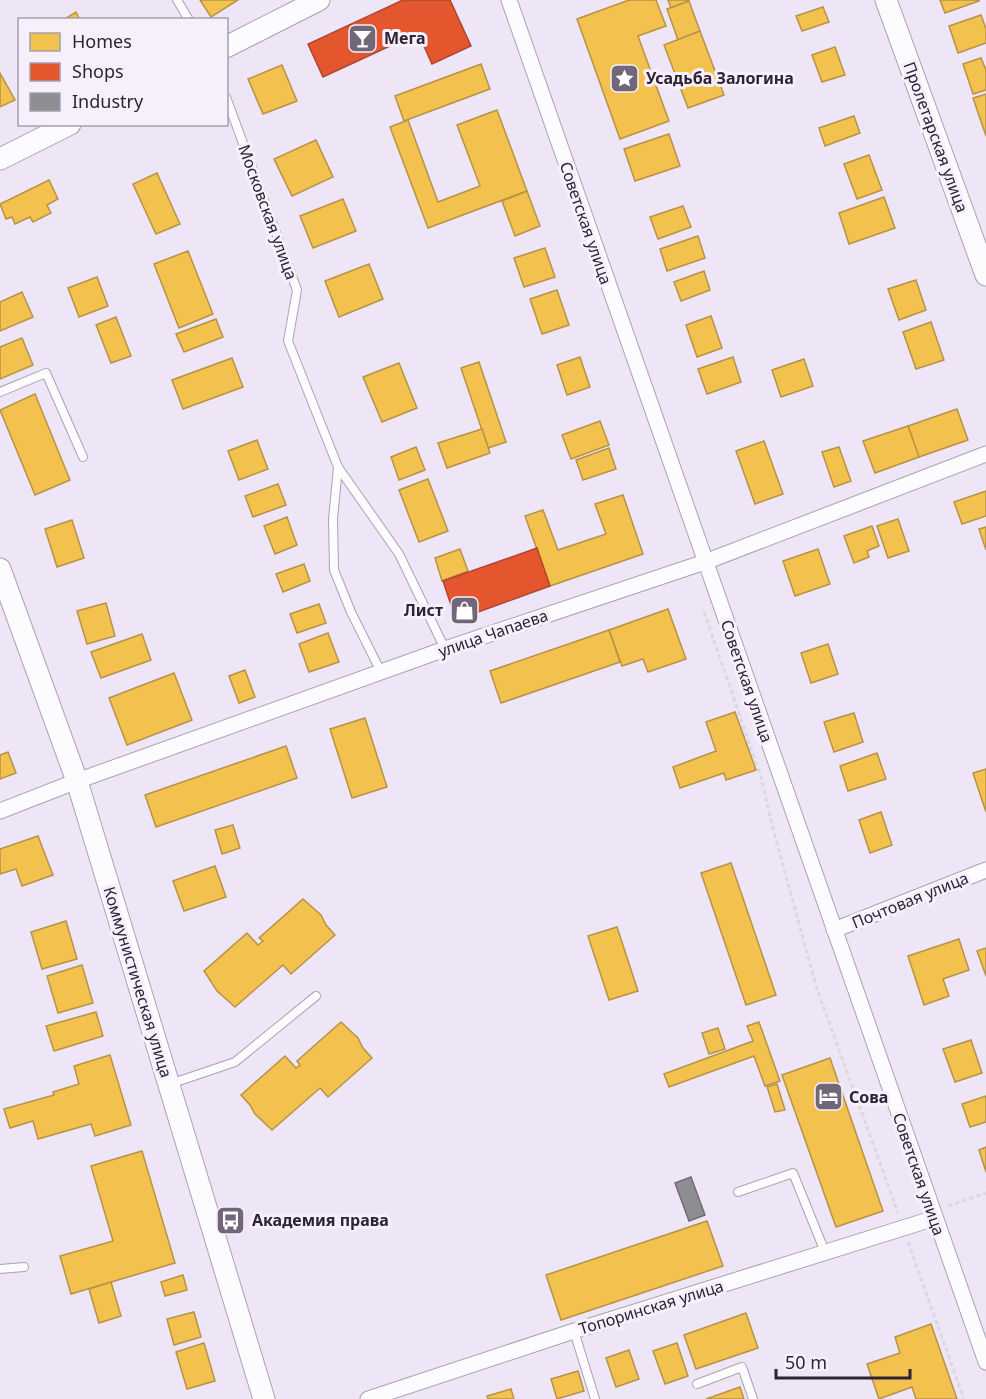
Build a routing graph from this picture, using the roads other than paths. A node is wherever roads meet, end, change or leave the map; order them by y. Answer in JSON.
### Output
{"nodes":[{"id":1,"x":177,"y":0,"type":"edge"},
{"id":2,"x":319,"y":0,"type":"edge"},
{"id":3,"x":509,"y":0,"type":"edge"},
{"id":4,"x":886,"y":0,"type":"edge"},
{"id":5,"x":188,"y":18,"type":"edge"},
{"id":6,"x":228,"y":46,"type":"edge"},
{"id":7,"x":228,"y":102,"type":"edge"},
{"id":8,"x":66,"y":126,"type":"edge"},
{"id":9,"x":0,"y":159,"type":"edge"},
{"id":10,"x":986,"y":275,"type":"edge"},
{"id":11,"x":0,"y":392,"type":"edge"},
{"id":12,"x":986,"y":454,"type":"edge"},
{"id":13,"x":83,"y":457,"type":"dead end"},
{"id":14,"x":338,"y":467,"type":"junction"},
{"id":15,"x":705,"y":562,"type":"junction"},
{"id":16,"x":0,"y":569,"type":"edge"},
{"id":17,"x":445,"y":649,"type":"junction"},
{"id":18,"x":381,"y":672,"type":"junction"},
{"id":19,"x":77,"y":781,"type":"junction"},
{"id":20,"x":0,"y":811,"type":"edge"},
{"id":21,"x":986,"y":870,"type":"edge"},
{"id":22,"x":834,"y":930,"type":"junction"},
{"id":23,"x":316,"y":996,"type":"dead end"},
{"id":24,"x":169,"y":1084,"type":"junction"},
{"id":25,"x":738,"y":1192,"type":"dead end"},
{"id":26,"x":933,"y":1214,"type":"junction"},
{"id":27,"x":825,"y":1252,"type":"junction"},
{"id":28,"x":24,"y":1267,"type":"dead end"},
{"id":29,"x":0,"y":1269,"type":"edge"},
{"id":30,"x":574,"y":1331,"type":"junction"},
{"id":31,"x":986,"y":1362,"type":"edge"},
{"id":32,"x":697,"y":1384,"type":"dead end"},
{"id":33,"x":264,"y":1399,"type":"edge"},
{"id":34,"x":368,"y":1399,"type":"edge"},
{"id":35,"x":595,"y":1399,"type":"edge"},
{"id":36,"x":753,"y":1399,"type":"edge"}],
"edges":[{"from":1,"to":5,"type":"lane"},
{"from":2,"to":6,"type":"main road"},
{"from":3,"to":15,"type":"street","name":"Советская улица"},
{"from":4,"to":10,"type":"main road","name":"Пролетарская улица"},
{"from":7,"to":14,"type":"lane","name":"Московская улица"},
{"from":8,"to":9,"type":"main road"},
{"from":11,"to":13,"type":"lane"},
{"from":12,"to":15,"type":"street","name":"улица Чапаева"},
{"from":14,"to":17,"type":"lane","name":"Московская улица"},
{"from":14,"to":18,"type":"lane"},
{"from":15,"to":17,"type":"street","name":"улица Чапаева"},
{"from":15,"to":22,"type":"street","name":"Советская улица"},
{"from":16,"to":19,"type":"main road","name":"Коммунистическая улица"},
{"from":17,"to":18,"type":"street","name":"улица Чапаева"},
{"from":18,"to":19,"type":"street","name":"улица Чапаева"},
{"from":19,"to":20,"type":"street","name":"улица Чапаева"},
{"from":19,"to":24,"type":"main road","name":"Коммунистическая улица"},
{"from":21,"to":22,"type":"street","name":"Почтовая улица"},
{"from":22,"to":26,"type":"street","name":"Советская улица"},
{"from":23,"to":24,"type":"lane"},
{"from":24,"to":33,"type":"main road","name":"Коммунистическая улица"},
{"from":25,"to":27,"type":"lane"},
{"from":26,"to":27,"type":"street","name":"Топоринская улица"},
{"from":26,"to":31,"type":"street","name":"Советская улица"},
{"from":27,"to":30,"type":"street","name":"Топоринская улица"},
{"from":28,"to":29,"type":"lane"},
{"from":30,"to":34,"type":"street","name":"Топоринская улица"},
{"from":30,"to":35,"type":"lane"},
{"from":32,"to":36,"type":"lane"}]}
